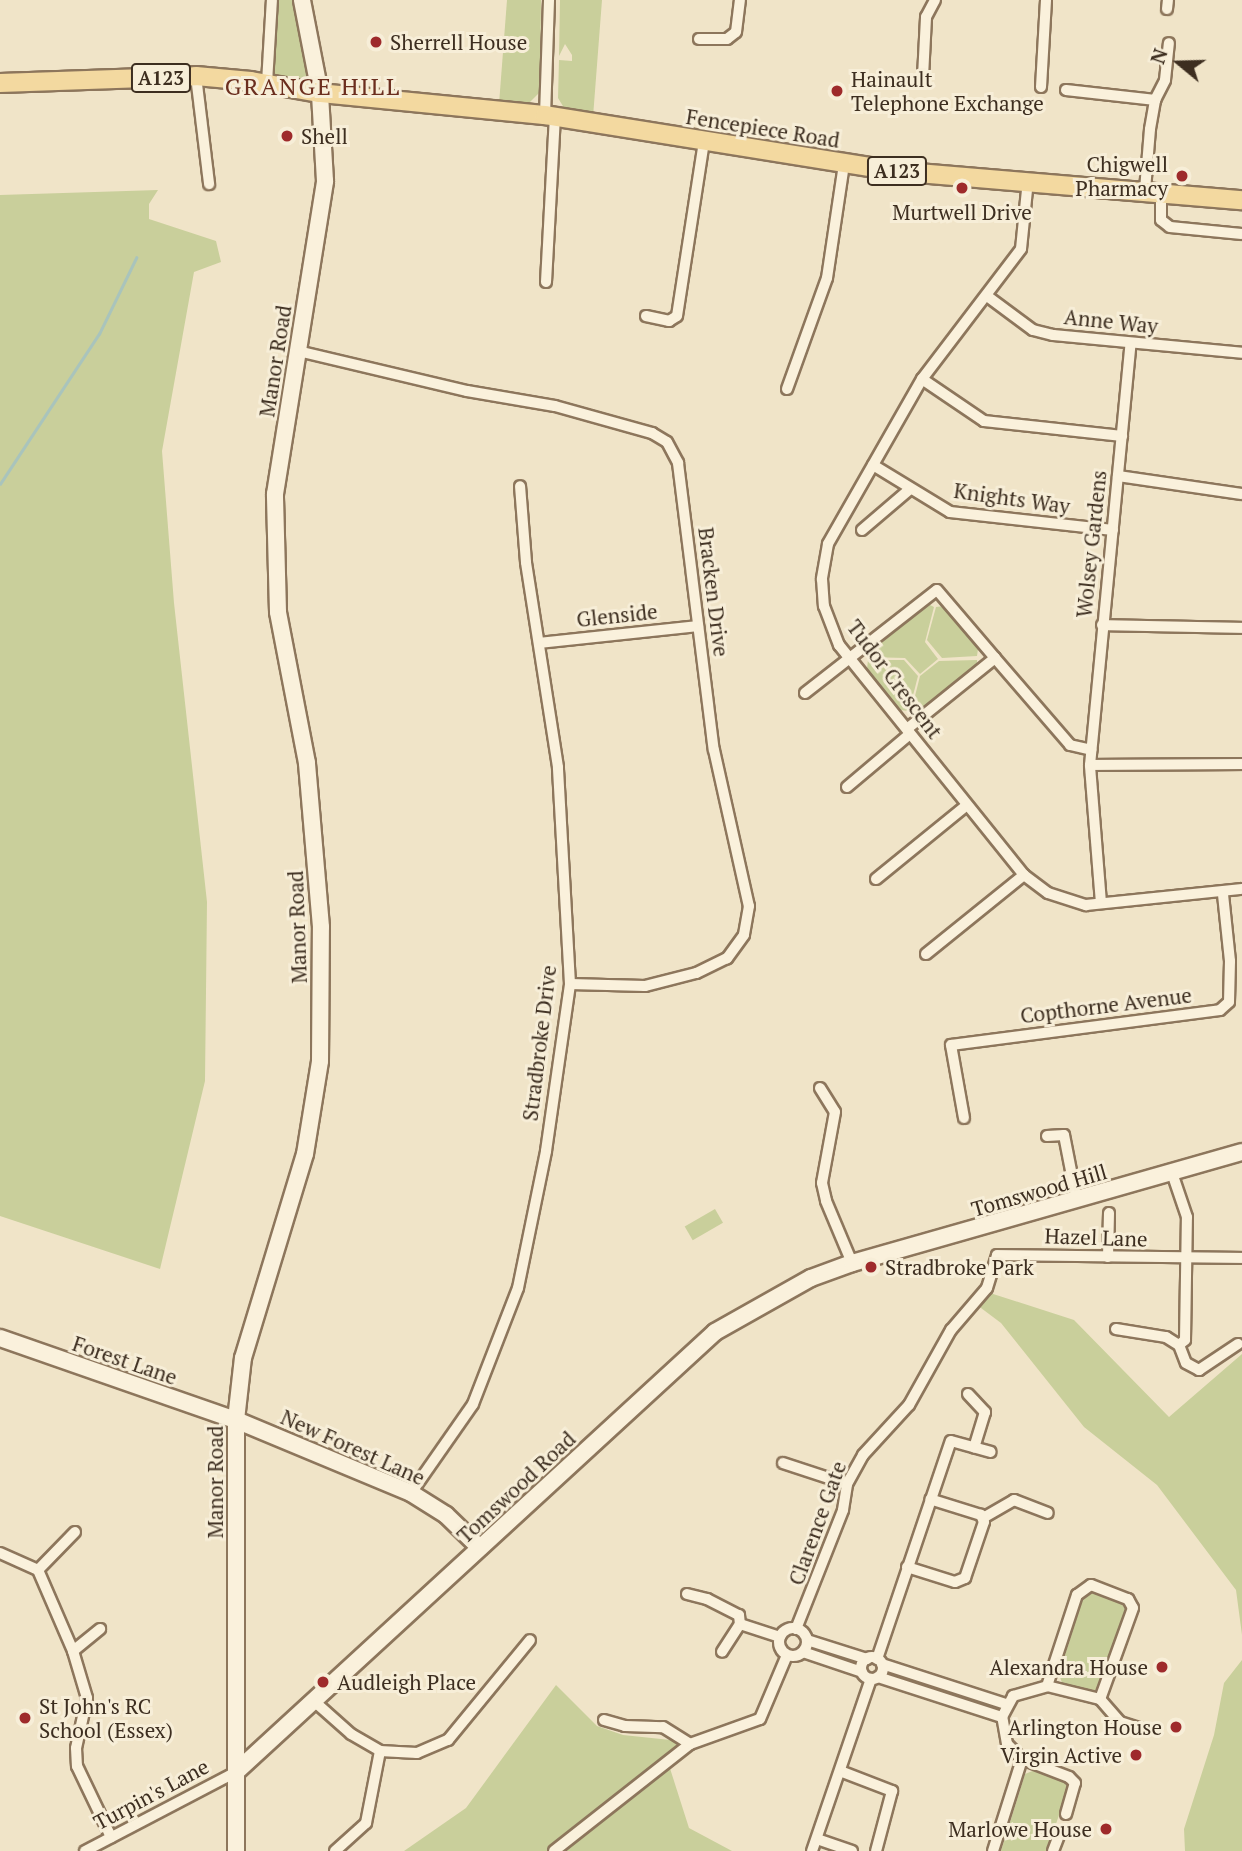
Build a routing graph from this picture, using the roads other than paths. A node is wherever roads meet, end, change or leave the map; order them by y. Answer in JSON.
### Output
{"nodes":[{"id":1,"x":272,"y":0,"type":"edge"},
{"id":2,"x":302,"y":0,"type":"edge"},
{"id":3,"x":549,"y":0,"type":"edge"},
{"id":4,"x":740,"y":0,"type":"edge"},
{"id":5,"x":935,"y":0,"type":"edge"},
{"id":6,"x":1046,"y":0,"type":"edge"},
{"id":7,"x":699,"y":39,"type":"dead end"},
{"id":8,"x":1169,"y":43,"type":"dead end"},
{"id":9,"x":196,"y":76,"type":"junction"},
{"id":10,"x":923,"y":77,"type":"dead end"},
{"id":11,"x":0,"y":83,"type":"edge"},
{"id":12,"x":267,"y":83,"type":"junction"},
{"id":13,"x":1041,"y":87,"type":"dead end"},
{"id":14,"x":1066,"y":90,"type":"dead end"},
{"id":15,"x":320,"y":93,"type":"junction"},
{"id":16,"x":1155,"y":100,"type":"junction"},
{"id":17,"x":550,"y":116,"type":"junction"},
{"id":18,"x":704,"y":142,"type":"junction"},
{"id":19,"x":844,"y":164,"type":"junction"},
{"id":20,"x":1028,"y":180,"type":"junction"},
{"id":21,"x":209,"y":184,"type":"dead end"},
{"id":22,"x":1153,"y":191,"type":"junction"},
{"id":23,"x":1242,"y":200,"type":"edge"},
{"id":24,"x":1242,"y":234,"type":"edge"},
{"id":25,"x":546,"y":282,"type":"dead end"},
{"id":26,"x":987,"y":296,"type":"junction"},
{"id":27,"x":646,"y":317,"type":"dead end"},
{"id":28,"x":1131,"y":343,"type":"junction"},
{"id":29,"x":298,"y":351,"type":"junction"},
{"id":30,"x":1242,"y":353,"type":"edge"},
{"id":31,"x":922,"y":379,"type":"junction"},
{"id":32,"x":787,"y":389,"type":"dead end"},
{"id":33,"x":1122,"y":436,"type":"junction"},
{"id":34,"x":873,"y":465,"type":"junction"},
{"id":35,"x":1118,"y":476,"type":"junction"},
{"id":36,"x":520,"y":486,"type":"dead end"},
{"id":37,"x":910,"y":489,"type":"junction"},
{"id":38,"x":1242,"y":494,"type":"edge"},
{"id":39,"x":862,"y":530,"type":"dead end"},
{"id":40,"x":1113,"y":530,"type":"junction"},
{"id":41,"x":1102,"y":625,"type":"junction"},
{"id":42,"x":698,"y":626,"type":"junction"},
{"id":43,"x":1242,"y":628,"type":"edge"},
{"id":44,"x":539,"y":642,"type":"junction"},
{"id":45,"x":995,"y":658,"type":"junction"},
{"id":46,"x":850,"y":659,"type":"junction"},
{"id":47,"x":805,"y":693,"type":"dead end"},
{"id":48,"x":909,"y":732,"type":"junction"},
{"id":49,"x":1091,"y":750,"type":"junction"},
{"id":50,"x":1242,"y":764,"type":"edge"},
{"id":51,"x":1090,"y":765,"type":"junction"},
{"id":52,"x":847,"y":786,"type":"dead end"},
{"id":53,"x":967,"y":805,"type":"junction"},
{"id":54,"x":1024,"y":875,"type":"junction"},
{"id":55,"x":876,"y":879,"type":"dead end"},
{"id":56,"x":1242,"y":889,"type":"edge"},
{"id":57,"x":1223,"y":894,"type":"junction"},
{"id":58,"x":1101,"y":904,"type":"junction"},
{"id":59,"x":926,"y":954,"type":"dead end"},
{"id":60,"x":570,"y":984,"type":"junction"},
{"id":61,"x":1229,"y":1002,"type":"junction"},
{"id":62,"x":1242,"y":1002,"type":"edge"},
{"id":63,"x":820,"y":1088,"type":"dead end"},
{"id":64,"x":964,"y":1118,"type":"dead end"},
{"id":65,"x":1047,"y":1136,"type":"dead end"},
{"id":66,"x":1242,"y":1152,"type":"edge"},
{"id":67,"x":1172,"y":1173,"type":"junction"},
{"id":68,"x":1076,"y":1201,"type":"junction"},
{"id":69,"x":1109,"y":1213,"type":"dead end"},
{"id":70,"x":1108,"y":1257,"type":"junction"},
{"id":71,"x":1242,"y":1258,"type":"edge"},
{"id":72,"x":1186,"y":1259,"type":"junction"},
{"id":73,"x":850,"y":1264,"type":"junction"},
{"id":74,"x":978,"y":1300,"type":"joint"},
{"id":75,"x":1116,"y":1329,"type":"dead end"},
{"id":76,"x":0,"y":1338,"type":"edge"},
{"id":77,"x":1182,"y":1343,"type":"junction"},
{"id":78,"x":1238,"y":1344,"type":"dead end"},
{"id":79,"x":968,"y":1394,"type":"dead end"},
{"id":80,"x":236,"y":1420,"type":"junction"},
{"id":81,"x":974,"y":1447,"type":"junction"},
{"id":82,"x":991,"y":1452,"type":"dead end"},
{"id":83,"x":783,"y":1463,"type":"dead end"},
{"id":84,"x":847,"y":1484,"type":"junction"},
{"id":85,"x":411,"y":1493,"type":"junction"},
{"id":86,"x":930,"y":1499,"type":"junction"},
{"id":87,"x":1048,"y":1513,"type":"dead end"},
{"id":88,"x":983,"y":1518,"type":"junction"},
{"id":89,"x":75,"y":1532,"type":"dead end"},
{"id":90,"x":480,"y":1548,"type":"junction"},
{"id":91,"x":0,"y":1553,"type":"edge"},
{"id":92,"x":907,"y":1567,"type":"junction"},
{"id":93,"x":38,"y":1570,"type":"junction"},
{"id":94,"x":687,"y":1594,"type":"dead end"},
{"id":95,"x":740,"y":1624,"type":"junction"},
{"id":96,"x":100,"y":1629,"type":"dead end"},
{"id":97,"x":796,"y":1629,"type":"junction"},
{"id":98,"x":780,"y":1637,"type":"junction"},
{"id":99,"x":530,"y":1640,"type":"dead end"},
{"id":100,"x":807,"y":1640,"type":"junction"},
{"id":101,"x":74,"y":1651,"type":"junction"},
{"id":102,"x":722,"y":1652,"type":"dead end"},
{"id":103,"x":803,"y":1652,"type":"junction"},
{"id":104,"x":787,"y":1655,"type":"junction"},
{"id":105,"x":876,"y":1661,"type":"junction"},
{"id":106,"x":871,"y":1676,"type":"junction"},
{"id":107,"x":1047,"y":1685,"type":"junction"},
{"id":108,"x":1100,"y":1699,"type":"junction"},
{"id":109,"x":315,"y":1702,"type":"junction"},
{"id":110,"x":1006,"y":1704,"type":"junction"},
{"id":111,"x":1002,"y":1717,"type":"junction"},
{"id":112,"x":604,"y":1720,"type":"dead end"},
{"id":113,"x":1141,"y":1729,"type":"dead end"},
{"id":114,"x":690,"y":1744,"type":"junction"},
{"id":115,"x":380,"y":1751,"type":"junction"},
{"id":116,"x":1023,"y":1759,"type":"junction"},
{"id":117,"x":840,"y":1771,"type":"junction"},
{"id":118,"x":236,"y":1772,"type":"junction"},
{"id":119,"x":1066,"y":1814,"type":"dead end"},
{"id":120,"x":1059,"y":1835,"type":"dead end"},
{"id":121,"x":111,"y":1837,"type":"junction"},
{"id":122,"x":817,"y":1839,"type":"junction"},
{"id":123,"x":85,"y":1851,"type":"edge"},
{"id":124,"x":236,"y":1851,"type":"edge"},
{"id":125,"x":335,"y":1851,"type":"edge"},
{"id":126,"x":554,"y":1851,"type":"edge"},
{"id":127,"x":812,"y":1851,"type":"edge"},
{"id":128,"x":852,"y":1851,"type":"edge"},
{"id":129,"x":876,"y":1851,"type":"edge"},
{"id":130,"x":993,"y":1851,"type":"edge"},
{"id":131,"x":1053,"y":1851,"type":"edge"}],
"edges":[{"from":1,"to":12,"type":"street"},
{"from":2,"to":15,"type":"main road","name":"Manor Road"},
{"from":3,"to":17,"type":"street"},
{"from":4,"to":7,"type":"street"},
{"from":5,"to":10,"type":"street"},
{"from":6,"to":13,"type":"street"},
{"from":8,"to":16,"type":"street"},
{"from":9,"to":11,"type":"main road","number":"A123"},
{"from":9,"to":12,"type":"main road","number":"A123"},
{"from":9,"to":21,"type":"street"},
{"from":12,"to":15,"type":"main road","number":"A123"},
{"from":14,"to":16,"type":"street"},
{"from":15,"to":17,"type":"main road","name":"Fencepiece Road","number":"A123"},
{"from":15,"to":29,"type":"main road","name":"Manor Road"},
{"from":16,"to":22,"type":"street"},
{"from":17,"to":18,"type":"main road","name":"Fencepiece Road","number":"A123"},
{"from":17,"to":25,"type":"street"},
{"from":18,"to":19,"type":"main road","name":"Fencepiece Road","number":"A123"},
{"from":18,"to":27,"type":"street"},
{"from":19,"to":20,"type":"main road","name":"Fencepiece Road","number":"A123"},
{"from":19,"to":32,"type":"street"},
{"from":20,"to":22,"type":"main road","name":"Fencepiece Road","number":"A123"},
{"from":20,"to":26,"type":"street","name":"Tudor Crescent"},
{"from":22,"to":23,"type":"main road","name":"Fencepiece Road","number":"A123"},
{"from":22,"to":24,"type":"street"},
{"from":26,"to":28,"type":"street","name":"Anne Way"},
{"from":26,"to":31,"type":"street","name":"Tudor Crescent"},
{"from":28,"to":30,"type":"street","name":"Anne Way"},
{"from":28,"to":33,"type":"street","name":"Wolsey Gardens"},
{"from":29,"to":42,"type":"street","name":"Bracken Drive"},
{"from":29,"to":80,"type":"main road","name":"Manor Road"},
{"from":31,"to":33,"type":"street"},
{"from":31,"to":34,"type":"street","name":"Tudor Crescent"},
{"from":33,"to":35,"type":"street","name":"Wolsey Gardens"},
{"from":34,"to":37,"type":"street","name":"Knights Way"},
{"from":34,"to":46,"type":"street","name":"Tudor Crescent"},
{"from":35,"to":38,"type":"street"},
{"from":35,"to":40,"type":"street","name":"Wolsey Gardens"},
{"from":36,"to":44,"type":"street","name":"Stradbroke Drive"},
{"from":37,"to":39,"type":"street"},
{"from":37,"to":40,"type":"street","name":"Knights Way"},
{"from":40,"to":41,"type":"street","name":"Wolsey Gardens"},
{"from":41,"to":43,"type":"street"},
{"from":41,"to":49,"type":"street","name":"Wolsey Gardens"},
{"from":42,"to":44,"type":"street","name":"Glenside"},
{"from":42,"to":60,"type":"street","name":"Bracken Drive"},
{"from":44,"to":60,"type":"street","name":"Stradbroke Drive"},
{"from":45,"to":46,"type":"street"},
{"from":45,"to":48,"type":"street"},
{"from":45,"to":49,"type":"street"},
{"from":46,"to":47,"type":"street"},
{"from":46,"to":48,"type":"street","name":"Tudor Crescent"},
{"from":48,"to":52,"type":"street"},
{"from":48,"to":53,"type":"street","name":"Tudor Crescent"},
{"from":49,"to":51,"type":"street","name":"Wolsey Gardens"},
{"from":50,"to":51,"type":"street"},
{"from":51,"to":58,"type":"street","name":"Wolsey Gardens"},
{"from":53,"to":54,"type":"street","name":"Tudor Crescent"},
{"from":53,"to":55,"type":"street"},
{"from":54,"to":58,"type":"street","name":"Tudor Crescent"},
{"from":54,"to":59,"type":"street"},
{"from":56,"to":57,"type":"street","name":"Tudor Crescent"},
{"from":57,"to":58,"type":"street","name":"Tudor Crescent"},
{"from":57,"to":61,"type":"street"},
{"from":60,"to":85,"type":"street","name":"Stradbroke Drive"},
{"from":61,"to":62,"type":"street"},
{"from":61,"to":64,"type":"street","name":"Copthorne Avenue"},
{"from":63,"to":73,"type":"street"},
{"from":65,"to":68,"type":"street"},
{"from":66,"to":67,"type":"main road","name":"Tomswood Hill"},
{"from":67,"to":68,"type":"main road","name":"Tomswood Hill"},
{"from":67,"to":72,"type":"street"},
{"from":68,"to":73,"type":"main road","name":"Tomswood Hill"},
{"from":69,"to":70,"type":"street"},
{"from":70,"to":72,"type":"street","name":"Hazel Lane"},
{"from":70,"to":74,"type":"street","name":"Hazel Lane"},
{"from":71,"to":72,"type":"street","name":"Hazel Lane"},
{"from":72,"to":77,"type":"street"},
{"from":73,"to":90,"type":"main road","name":"Tomswood Road"},
{"from":74,"to":84,"type":"street","name":"Clarence Gate"},
{"from":75,"to":77,"type":"street"},
{"from":76,"to":80,"type":"main road","name":"Forest Lane"},
{"from":77,"to":78,"type":"street"},
{"from":79,"to":81,"type":"street"},
{"from":80,"to":85,"type":"main road","name":"New Forest Lane"},
{"from":80,"to":118,"type":"main road","name":"Manor Road"},
{"from":81,"to":82,"type":"street"},
{"from":81,"to":86,"type":"street"},
{"from":83,"to":84,"type":"street"},
{"from":84,"to":97,"type":"street","name":"Clarence Gate"},
{"from":85,"to":90,"type":"main road","name":"New Forest Lane"},
{"from":86,"to":88,"type":"street"},
{"from":86,"to":92,"type":"street"},
{"from":87,"to":88,"type":"street"},
{"from":88,"to":92,"type":"street"},
{"from":89,"to":93,"type":"street"},
{"from":90,"to":109,"type":"main road","name":"Tomswood Road"},
{"from":91,"to":93,"type":"street"},
{"from":92,"to":105,"type":"street"},
{"from":93,"to":101,"type":"street"},
{"from":94,"to":95,"type":"street"},
{"from":95,"to":98,"type":"street"},
{"from":95,"to":102,"type":"street"},
{"from":96,"to":101,"type":"street"},
{"from":97,"to":98,"type":"street"},
{"from":97,"to":100,"type":"street"},
{"from":98,"to":104,"type":"street"},
{"from":99,"to":115,"type":"street"},
{"from":100,"to":103,"type":"street"},
{"from":100,"to":105,"type":"street"},
{"from":101,"to":121,"type":"street"},
{"from":103,"to":104,"type":"street"},
{"from":103,"to":106,"type":"street"},
{"from":104,"to":114,"type":"street"},
{"from":105,"to":106,"type":"street"},
{"from":105,"to":106,"type":"street"},
{"from":105,"to":110,"type":"street"},
{"from":106,"to":111,"type":"street"},
{"from":106,"to":117,"type":"street"},
{"from":107,"to":108,"type":"street"},
{"from":107,"to":108,"type":"street"},
{"from":107,"to":110,"type":"street"},
{"from":108,"to":113,"type":"street"},
{"from":109,"to":115,"type":"street"},
{"from":109,"to":118,"type":"main road","name":"Tomswood Road"},
{"from":110,"to":111,"type":"street"},
{"from":111,"to":116,"type":"street"},
{"from":112,"to":114,"type":"street"},
{"from":114,"to":126,"type":"street"},
{"from":115,"to":125,"type":"street"},
{"from":116,"to":119,"type":"street"},
{"from":116,"to":130,"type":"street"},
{"from":117,"to":122,"type":"street"},
{"from":117,"to":129,"type":"street"},
{"from":118,"to":121,"type":"street","name":"Turpin's Lane"},
{"from":118,"to":124,"type":"main road","name":"Manor Road"},
{"from":120,"to":131,"type":"street"},
{"from":121,"to":123,"type":"street","name":"Turpin's Lane"},
{"from":122,"to":127,"type":"street"},
{"from":122,"to":128,"type":"street"}]}
